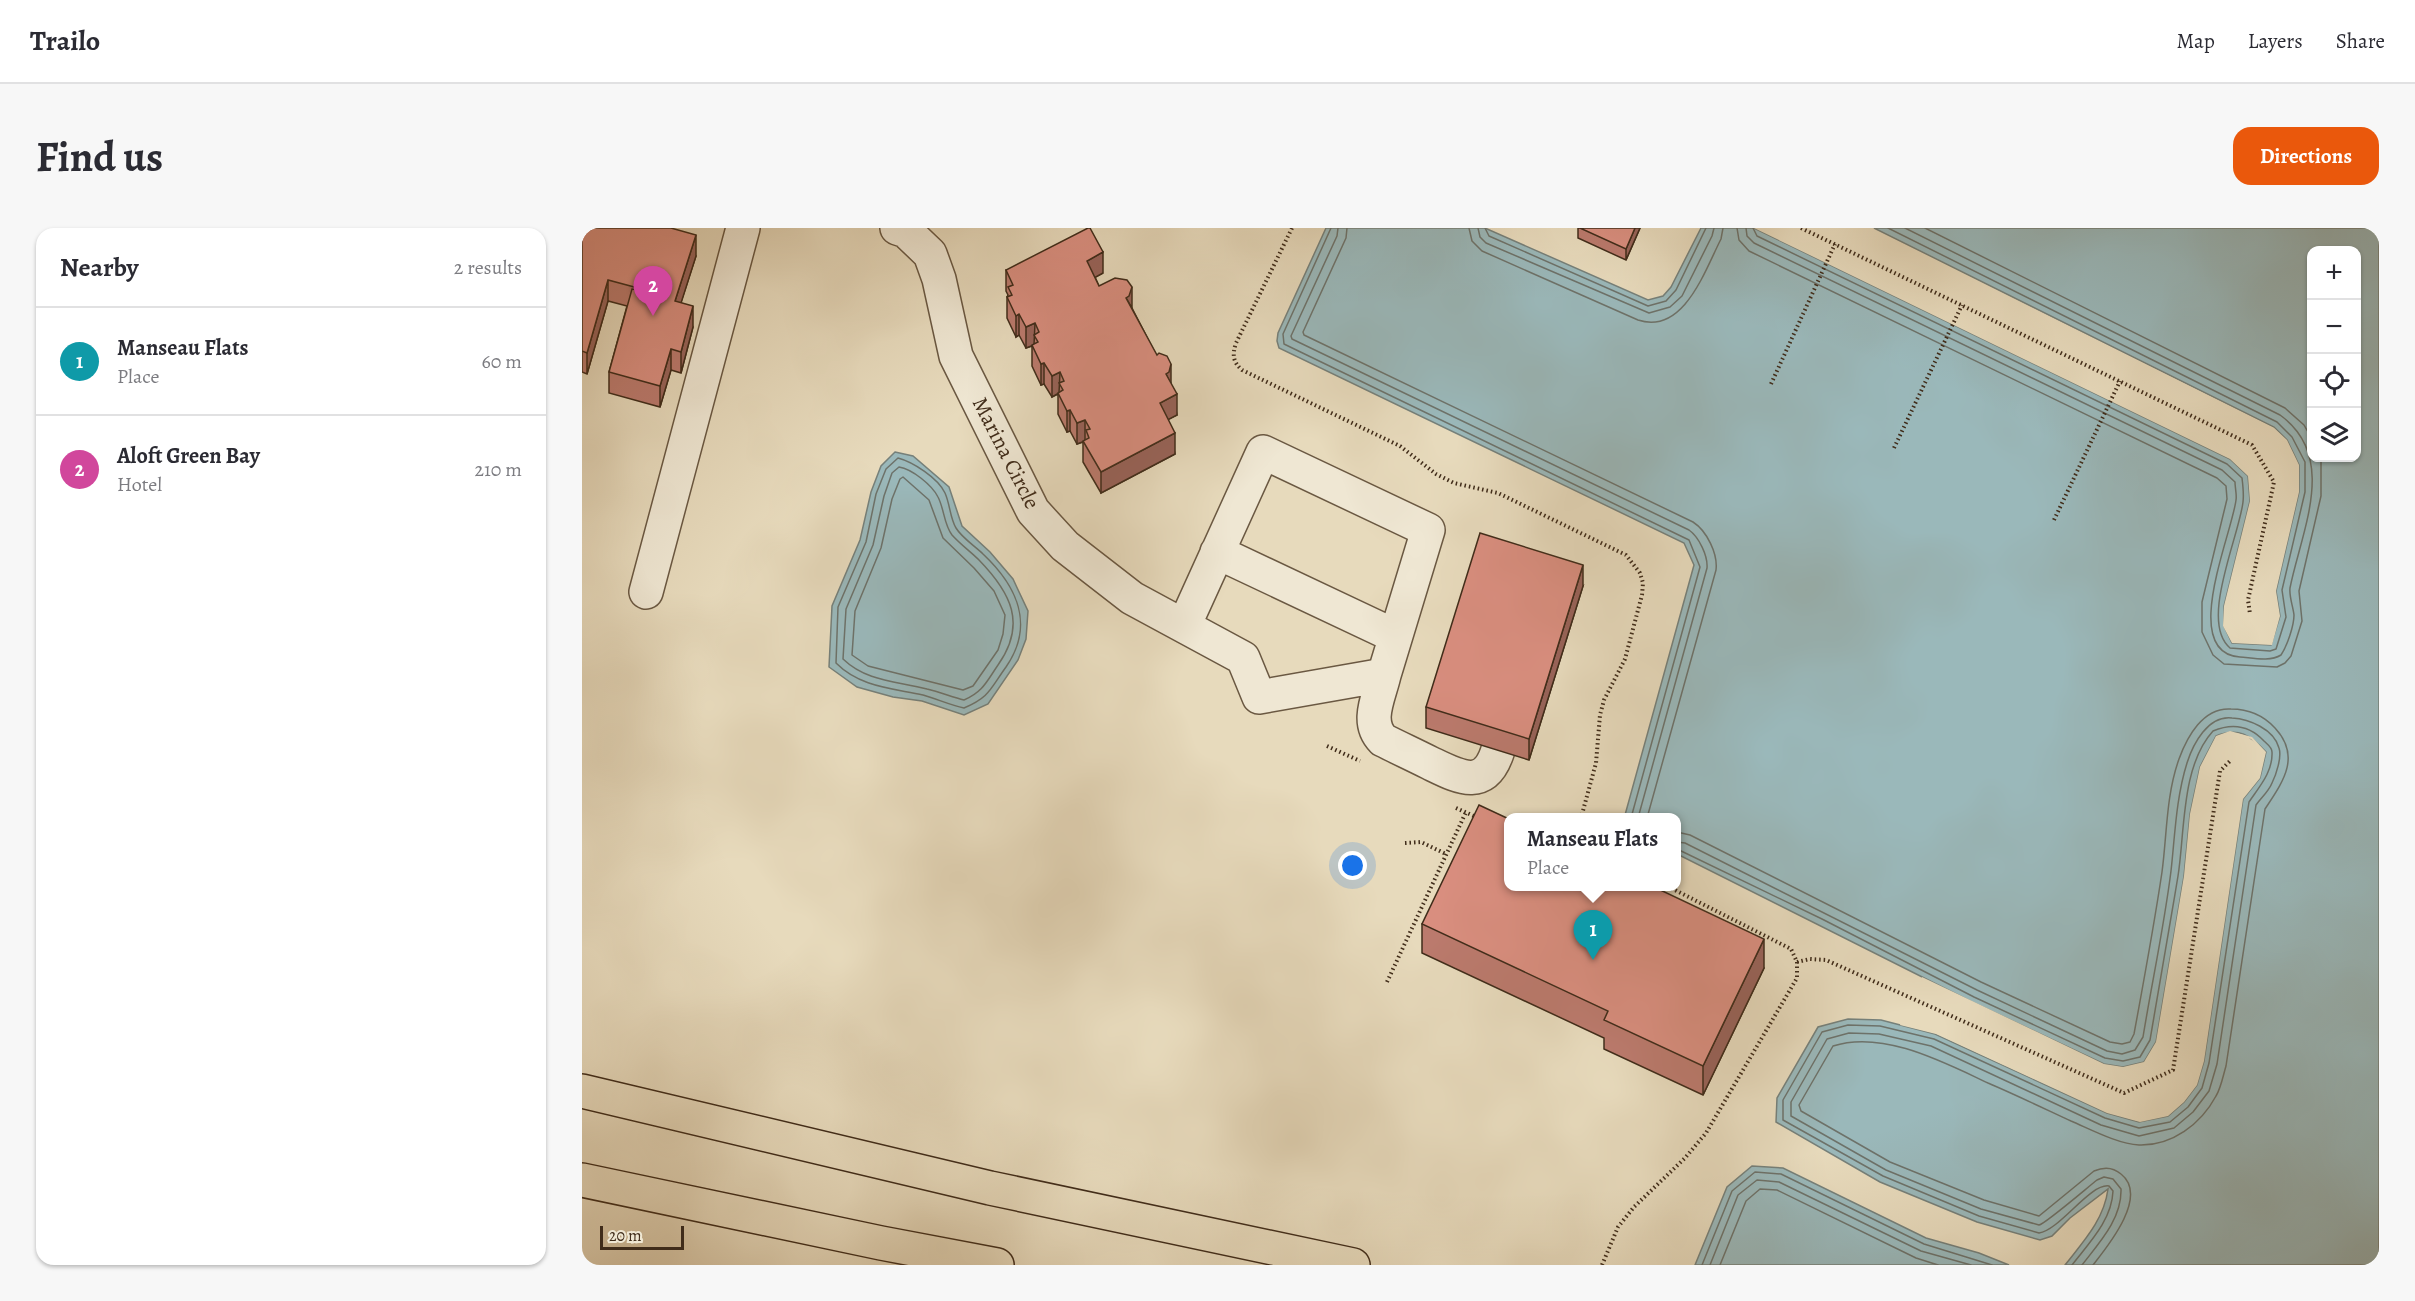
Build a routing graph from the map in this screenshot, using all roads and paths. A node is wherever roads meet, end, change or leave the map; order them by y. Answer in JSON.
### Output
{"nodes":[{"id":1,"x":743,"y":228,"type":"edge"},
{"id":2,"x":897,"y":228,"type":"edge"},
{"id":3,"x":1292,"y":228,"type":"edge"},
{"id":4,"x":1801,"y":228,"type":"edge"},
{"id":5,"x":1835,"y":244,"type":"junction"},
{"id":6,"x":1962,"y":305,"type":"junction"},
{"id":7,"x":2120,"y":381,"type":"junction"},
{"id":8,"x":1771,"y":384,"type":"dead end"},
{"id":9,"x":1894,"y":448,"type":"dead end"},
{"id":10,"x":2054,"y":520,"type":"dead end"},
{"id":11,"x":1217,"y":552,"type":"junction"},
{"id":12,"x":646,"y":592,"type":"dead end"},
{"id":13,"x":2250,"y":614,"type":"dead end"},
{"id":14,"x":1184,"y":626,"type":"junction"},
{"id":15,"x":1395,"y":636,"type":"junction"},
{"id":16,"x":1384,"y":675,"type":"junction"},
{"id":17,"x":1498,"y":750,"type":"edge"},
{"id":18,"x":2230,"y":761,"type":"dead end"},
{"id":19,"x":1466,"y":812,"type":"dead end"},
{"id":20,"x":1582,"y":813,"type":"edge"},
{"id":21,"x":1405,"y":843,"type":"dead end"},
{"id":22,"x":1446,"y":854,"type":"junction"},
{"id":23,"x":1677,"y":891,"type":"edge"},
{"id":24,"x":1797,"y":962,"type":"junction"},
{"id":25,"x":1387,"y":982,"type":"dead end"},
{"id":26,"x":582,"y":1091,"type":"edge"},
{"id":27,"x":582,"y":1180,"type":"edge"},
{"id":28,"x":997,"y":1265,"type":"edge"},
{"id":29,"x":1353,"y":1265,"type":"edge"},
{"id":30,"x":1602,"y":1265,"type":"edge"}],
"edges":[{"from":1,"to":12,"type":"lane"},
{"from":2,"to":14,"type":"lane","name":"Marina Circle"},
{"from":3,"to":20,"type":"path"},
{"from":4,"to":5,"type":"path"},
{"from":5,"to":6,"type":"path"},
{"from":5,"to":8,"type":"path"},
{"from":6,"to":7,"type":"path"},
{"from":6,"to":9,"type":"path"},
{"from":7,"to":10,"type":"path"},
{"from":7,"to":13,"type":"path"},
{"from":11,"to":14,"type":"lane"},
{"from":11,"to":15,"type":"lane"},
{"from":11,"to":15,"type":"lane"},
{"from":14,"to":16,"type":"lane","name":"Marina Circle"},
{"from":15,"to":16,"type":"lane"},
{"from":16,"to":17,"type":"lane"},
{"from":18,"to":24,"type":"path"},
{"from":19,"to":22,"type":"path"},
{"from":21,"to":22,"type":"path"},
{"from":22,"to":25,"type":"path"},
{"from":23,"to":24,"type":"path"},
{"from":24,"to":30,"type":"path"},
{"from":26,"to":29,"type":"highway"},
{"from":27,"to":28,"type":"highway"}]}
